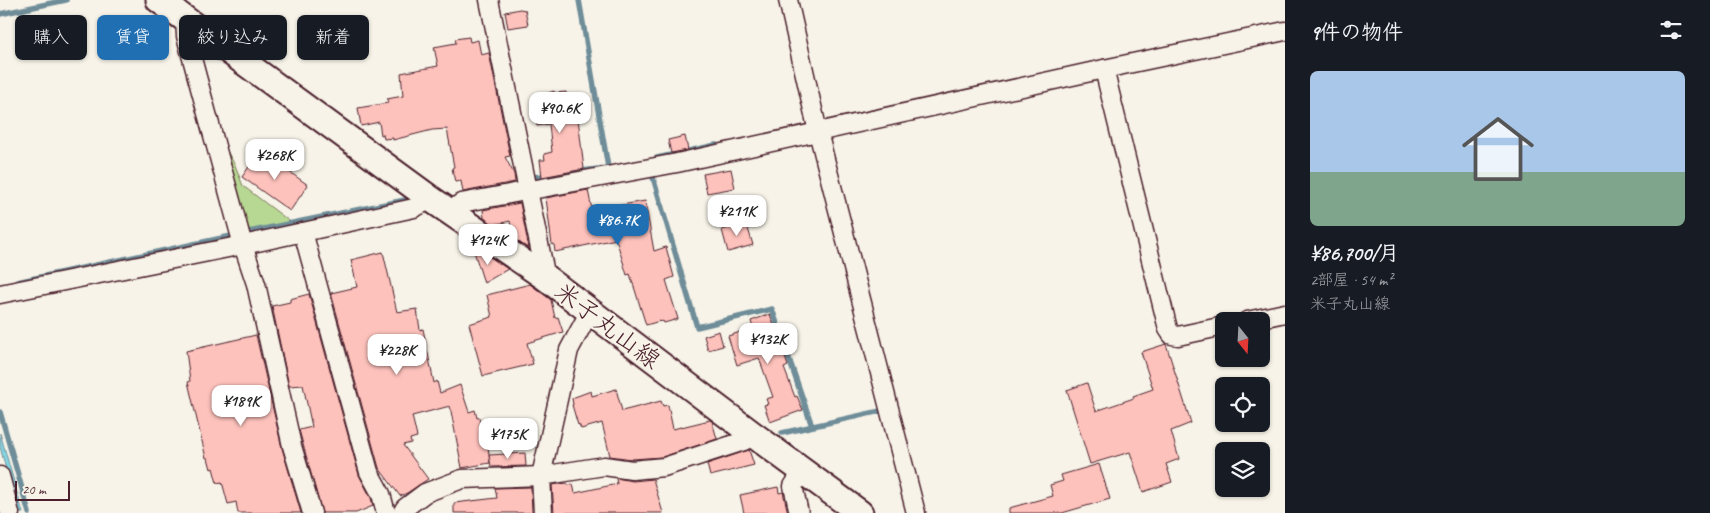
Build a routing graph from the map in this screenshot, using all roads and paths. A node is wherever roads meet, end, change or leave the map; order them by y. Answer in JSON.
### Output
{"nodes":[{"id":1,"x":159,"y":0,"type":"edge"},
{"id":2,"x":489,"y":0,"type":"edge"},
{"id":3,"x":788,"y":0,"type":"edge"},
{"id":4,"x":180,"y":15,"type":"edge"},
{"id":5,"x":1285,"y":32,"type":"edge"},
{"id":6,"x":192,"y":60,"type":"edge"},
{"id":7,"x":241,"y":60,"type":"edge"},
{"id":8,"x":1104,"y":69,"type":"junction"},
{"id":9,"x":818,"y":132,"type":"junction"},
{"id":10,"x":529,"y":190,"type":"junction"},
{"id":11,"x":441,"y":205,"type":"junction"},
{"id":12,"x":303,"y":232,"type":"junction"},
{"id":13,"x":243,"y":245,"type":"junction"},
{"id":14,"x":546,"y":278,"type":"junction"},
{"id":15,"x":0,"y":294,"type":"edge"},
{"id":16,"x":590,"y":311,"type":"junction"},
{"id":17,"x":1285,"y":314,"type":"edge"},
{"id":18,"x":1270,"y":317,"type":"edge"},
{"id":19,"x":1215,"y":328,"type":"edge"},
{"id":20,"x":751,"y":433,"type":"junction"},
{"id":21,"x":802,"y":471,"type":"junction"},
{"id":22,"x":0,"y":476,"type":"edge"},
{"id":23,"x":541,"y":476,"type":"junction"},
{"id":24,"x":10,"y":513,"type":"edge"},
{"id":25,"x":312,"y":513,"type":"edge"},
{"id":26,"x":386,"y":513,"type":"edge"},
{"id":27,"x":402,"y":513,"type":"edge"},
{"id":28,"x":543,"y":513,"type":"edge"},
{"id":29,"x":799,"y":513,"type":"edge"},
{"id":30,"x":860,"y":513,"type":"edge"},
{"id":31,"x":916,"y":513,"type":"edge"}],
"edges":[{"from":1,"to":4,"type":"main road","name":"米子丸山線"},
{"from":2,"to":10,"type":"street"},
{"from":3,"to":9,"type":"street"},
{"from":5,"to":8,"type":"street"},
{"from":6,"to":13,"type":"street"},
{"from":7,"to":11,"type":"main road","name":"米子丸山線"},
{"from":8,"to":9,"type":"street"},
{"from":8,"to":19,"type":"street"},
{"from":9,"to":10,"type":"street"},
{"from":9,"to":31,"type":"street"},
{"from":10,"to":11,"type":"street"},
{"from":10,"to":14,"type":"street"},
{"from":11,"to":12,"type":"street"},
{"from":11,"to":14,"type":"main road","name":"米子丸山線"},
{"from":12,"to":13,"type":"street"},
{"from":12,"to":26,"type":"street"},
{"from":13,"to":15,"type":"street"},
{"from":13,"to":25,"type":"street"},
{"from":14,"to":16,"type":"main road","name":"米子丸山線"},
{"from":16,"to":20,"type":"main road","name":"米子丸山線"},
{"from":16,"to":23,"type":"street"},
{"from":17,"to":18,"type":"street"},
{"from":20,"to":21,"type":"main road","name":"米子丸山線"},
{"from":20,"to":23,"type":"street"},
{"from":21,"to":29,"type":"street"},
{"from":21,"to":30,"type":"main road","name":"米子丸山線"},
{"from":22,"to":24,"type":"street"},
{"from":23,"to":27,"type":"street"},
{"from":23,"to":28,"type":"street"}]}
